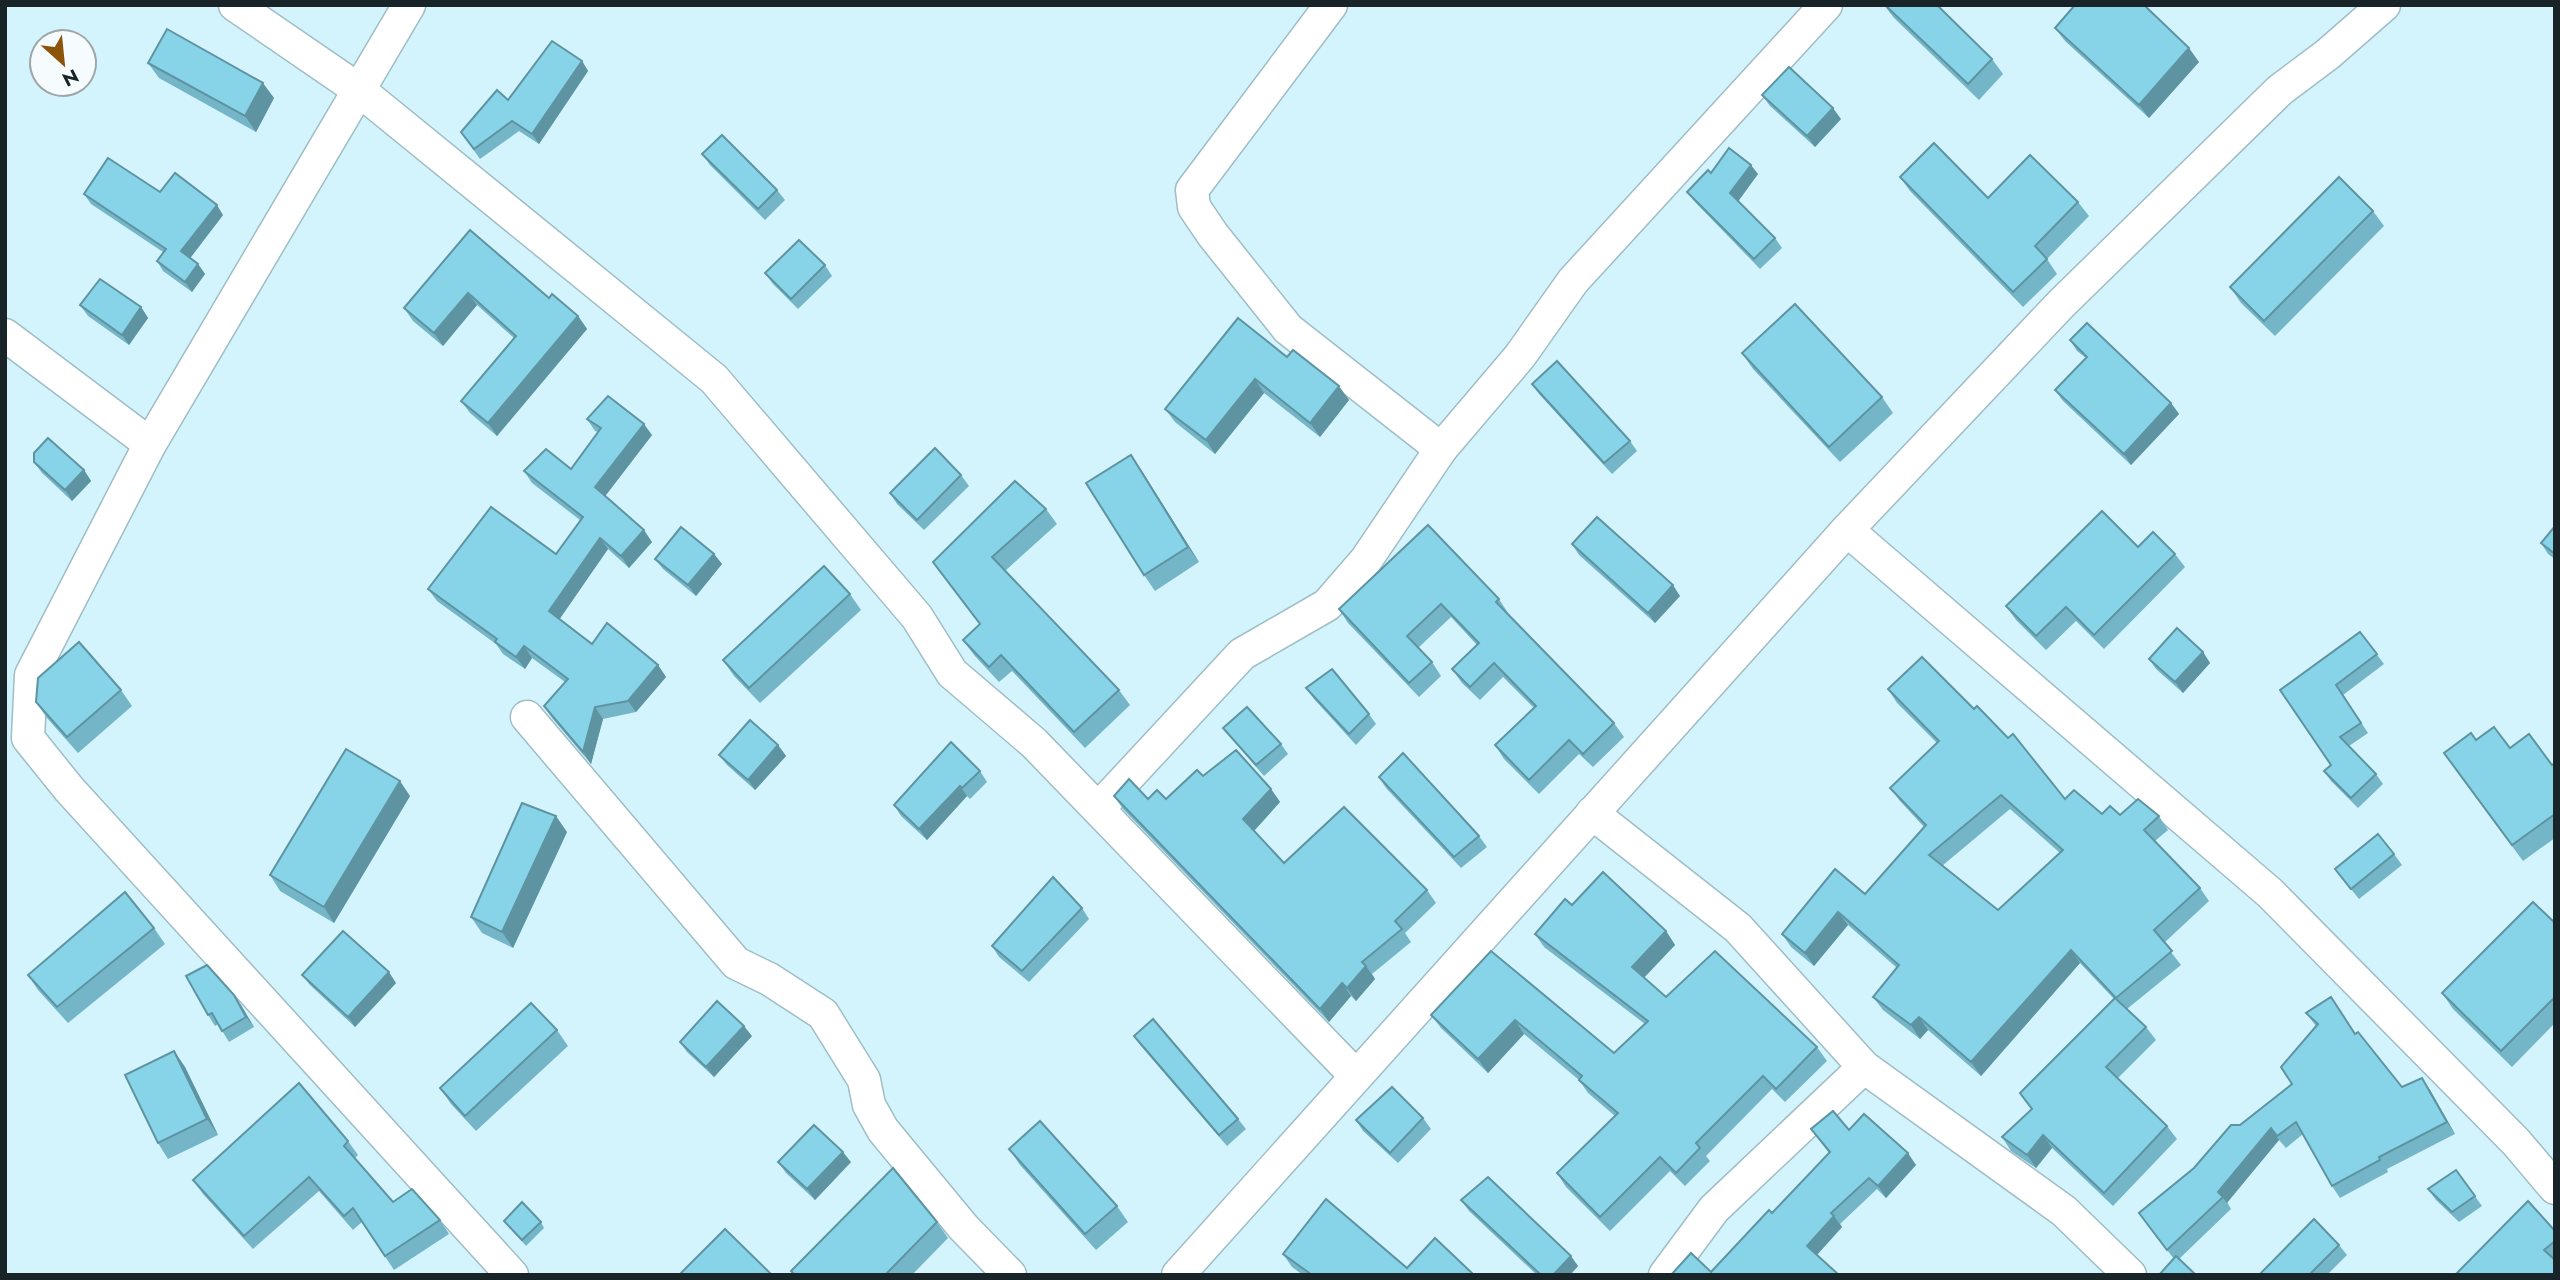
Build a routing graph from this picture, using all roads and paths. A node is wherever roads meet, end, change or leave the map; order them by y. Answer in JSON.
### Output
{"nodes":[{"id":1,"x":236,"y":5,"type":"edge"},
{"id":2,"x":409,"y":5,"type":"edge"},
{"id":3,"x":1332,"y":5,"type":"edge"},
{"id":4,"x":1826,"y":5,"type":"edge"},
{"id":5,"x":2384,"y":5,"type":"edge"},
{"id":6,"x":359,"y":90,"type":"junction"},
{"id":7,"x":5,"y":335,"type":"edge"},
{"id":8,"x":150,"y":444,"type":"junction"},
{"id":9,"x":1441,"y":449,"type":"junction"},
{"id":10,"x":1847,"y":530,"type":"junction"},
{"id":11,"x":527,"y":718,"type":"dead end"},
{"id":12,"x":1099,"y":808,"type":"junction"},
{"id":13,"x":1592,"y":813,"type":"junction"},
{"id":14,"x":1864,"y":1067,"type":"junction"},
{"id":15,"x":1355,"y":1075,"type":"junction"},
{"id":16,"x":2555,"y":1188,"type":"edge"},
{"id":17,"x":512,"y":1275,"type":"edge"},
{"id":18,"x":1010,"y":1275,"type":"edge"},
{"id":19,"x":1178,"y":1275,"type":"edge"},
{"id":20,"x":1665,"y":1275,"type":"edge"},
{"id":21,"x":2130,"y":1275,"type":"edge"}],
"edges":[{"from":1,"to":6,"type":"street"},
{"from":2,"to":6,"type":"street"},
{"from":3,"to":9,"type":"street"},
{"from":4,"to":9,"type":"street"},
{"from":5,"to":10,"type":"street"},
{"from":6,"to":8,"type":"street"},
{"from":6,"to":12,"type":"street"},
{"from":7,"to":8,"type":"street"},
{"from":8,"to":17,"type":"street"},
{"from":9,"to":12,"type":"street"},
{"from":10,"to":13,"type":"street"},
{"from":10,"to":16,"type":"street"},
{"from":11,"to":18,"type":"street"},
{"from":12,"to":15,"type":"street"},
{"from":13,"to":14,"type":"street"},
{"from":13,"to":15,"type":"street"},
{"from":14,"to":20,"type":"street"},
{"from":14,"to":21,"type":"street"},
{"from":15,"to":19,"type":"street"}]}
